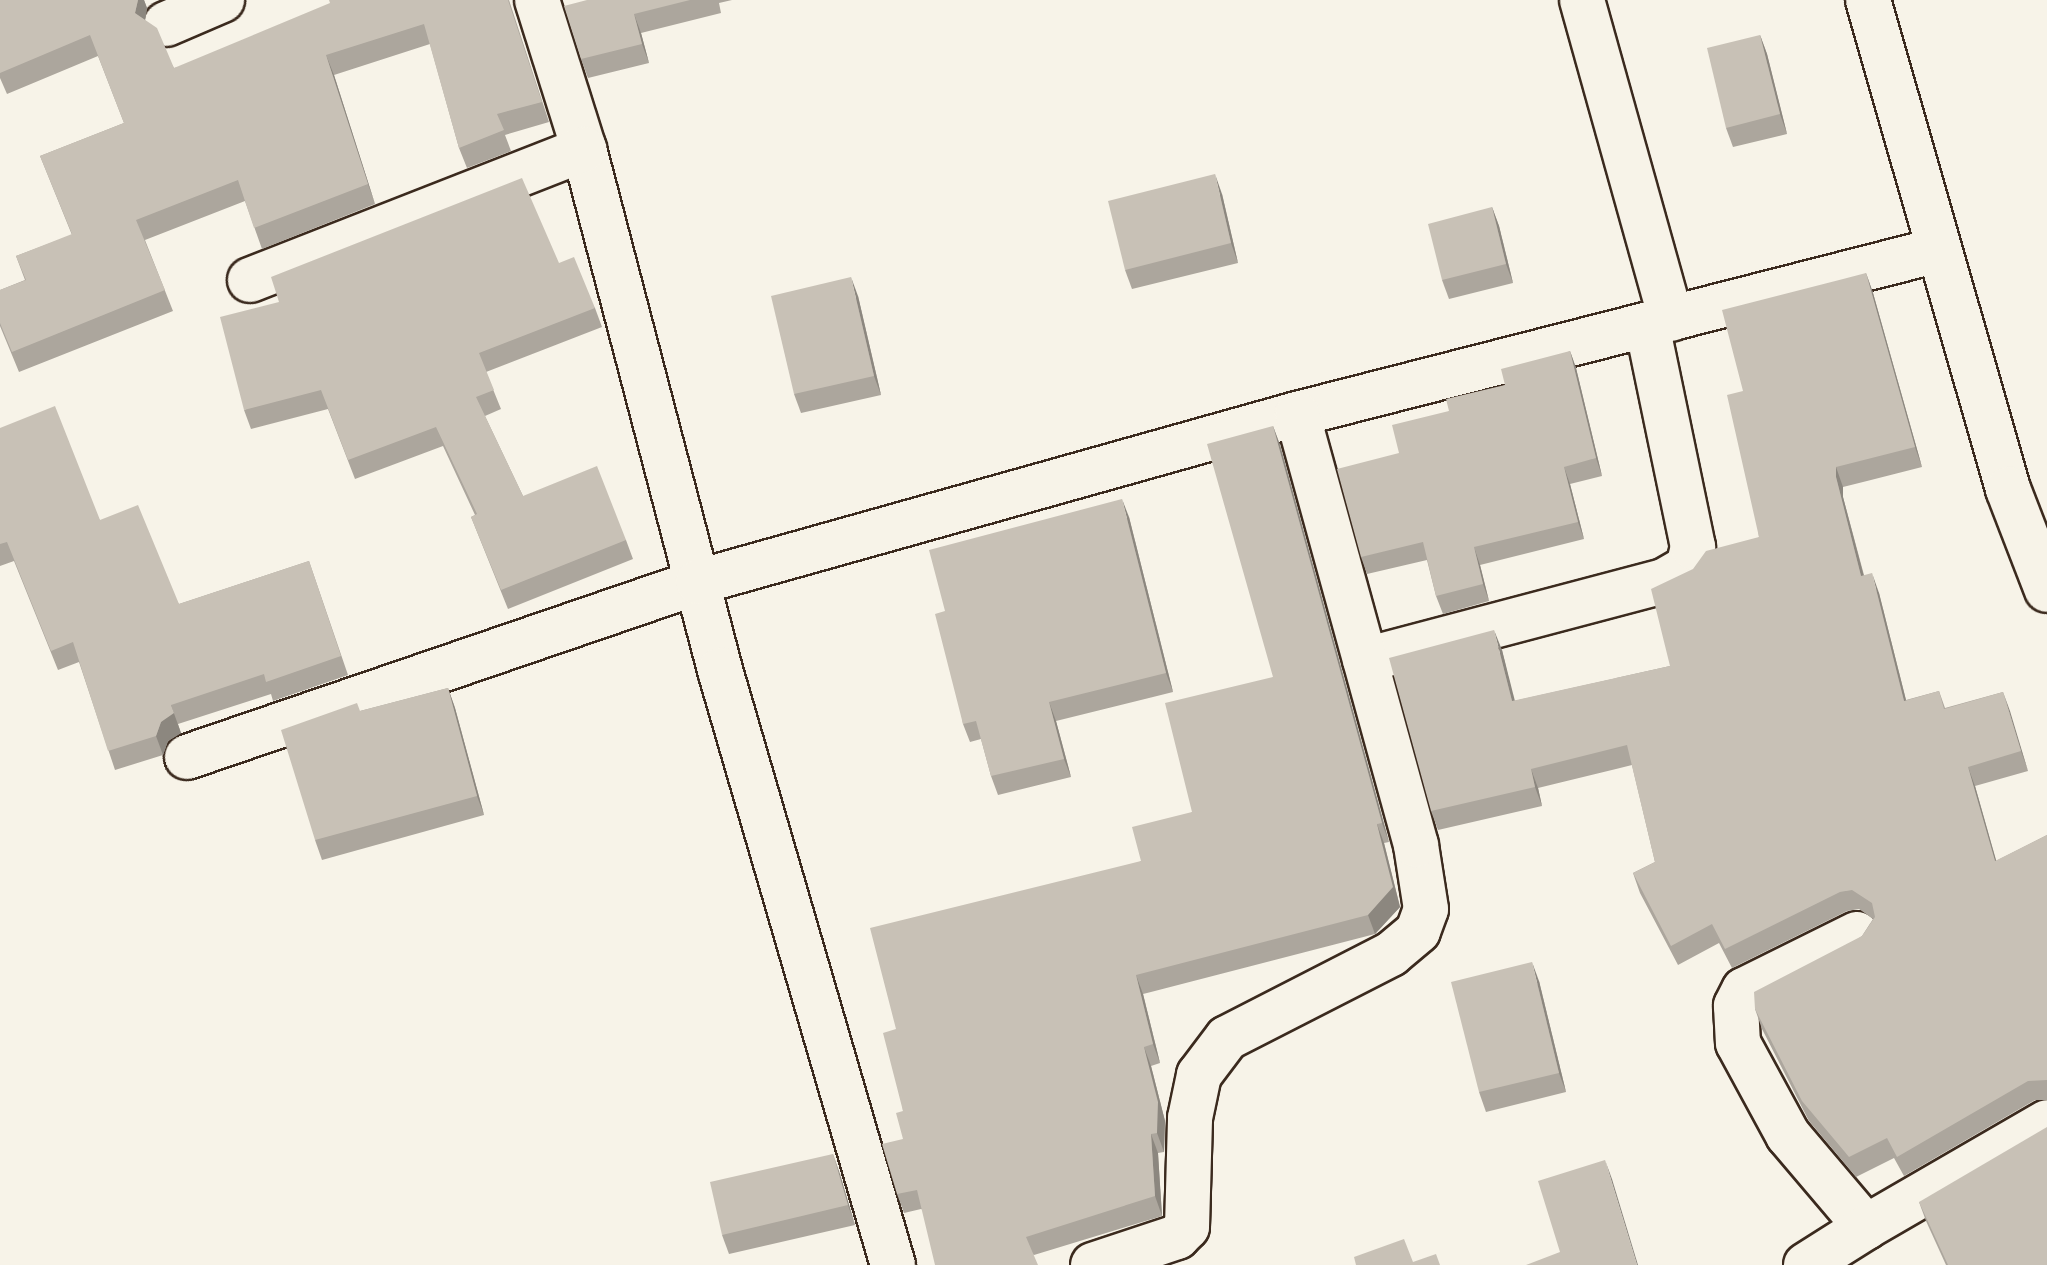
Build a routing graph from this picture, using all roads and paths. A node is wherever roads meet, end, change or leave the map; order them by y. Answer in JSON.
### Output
{"nodes":[{"id":1,"x":222,"y":0,"type":"edge"},
{"id":2,"x":537,"y":0,"type":"edge"},
{"id":3,"x":1582,"y":0,"type":"edge"},
{"id":4,"x":1868,"y":0,"type":"edge"},
{"id":5,"x":166,"y":24,"type":"dead end"},
{"id":6,"x":584,"y":149,"type":"junction"},
{"id":7,"x":1938,"y":250,"type":"junction"},
{"id":8,"x":250,"y":280,"type":"dead end"},
{"id":9,"x":1659,"y":322,"type":"junction"},
{"id":10,"x":1297,"y":414,"type":"junction"},
{"id":11,"x":698,"y":582,"type":"junction"},
{"id":12,"x":2047,"y":590,"type":"edge"},
{"id":13,"x":1365,"y":660,"type":"junction"},
{"id":14,"x":187,"y":757,"type":"dead end"},
{"id":15,"x":1857,"y":934,"type":"dead end"},
{"id":16,"x":2047,"y":1122,"type":"edge"},
{"id":17,"x":1866,"y":1227,"type":"junction"},
{"id":18,"x":893,"y":1265,"type":"edge"},
{"id":19,"x":1093,"y":1265,"type":"edge"},
{"id":20,"x":1806,"y":1265,"type":"edge"}],
"edges":[{"from":1,"to":5,"type":"street"},
{"from":2,"to":6,"type":"street"},
{"from":3,"to":9,"type":"street"},
{"from":4,"to":7,"type":"street"},
{"from":6,"to":8,"type":"street"},
{"from":6,"to":11,"type":"street"},
{"from":7,"to":9,"type":"street"},
{"from":7,"to":12,"type":"street"},
{"from":9,"to":10,"type":"street"},
{"from":9,"to":13,"type":"street"},
{"from":10,"to":11,"type":"street"},
{"from":10,"to":13,"type":"street"},
{"from":11,"to":14,"type":"street"},
{"from":11,"to":18,"type":"street"},
{"from":13,"to":19,"type":"street"},
{"from":15,"to":17,"type":"street"},
{"from":16,"to":17,"type":"street"},
{"from":17,"to":20,"type":"street"}]}
